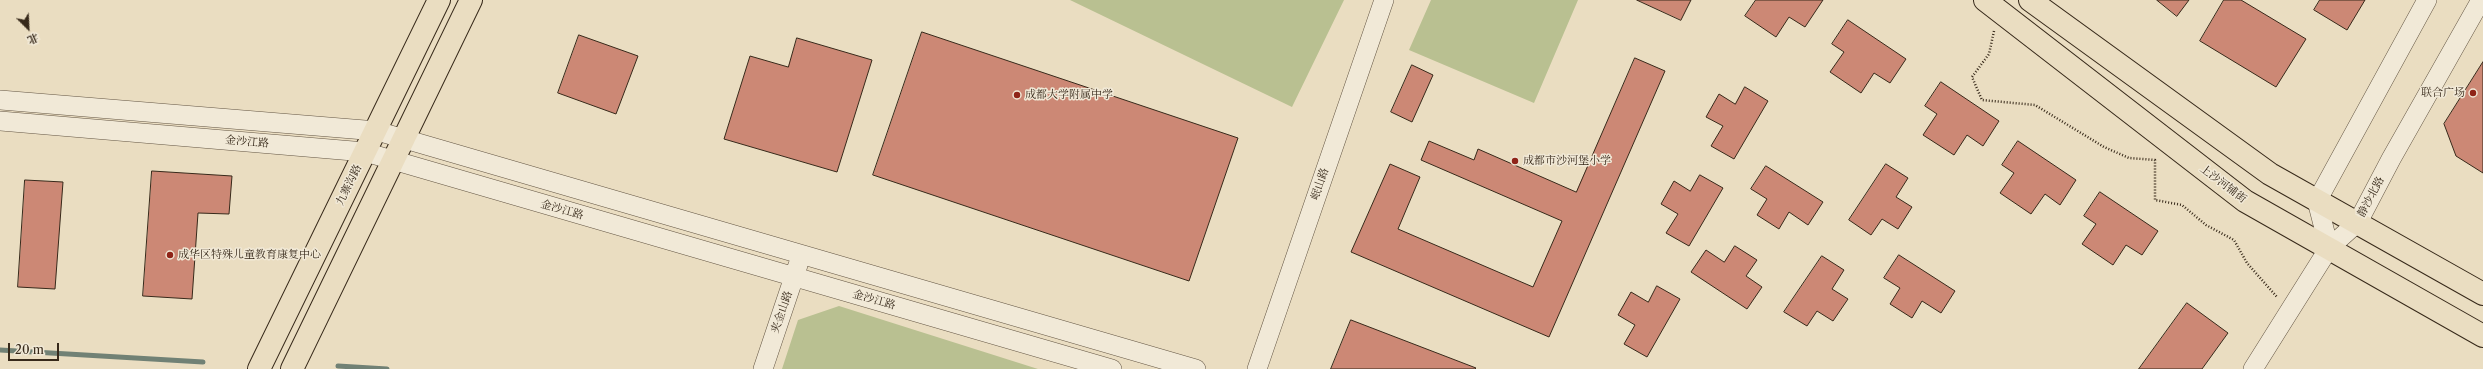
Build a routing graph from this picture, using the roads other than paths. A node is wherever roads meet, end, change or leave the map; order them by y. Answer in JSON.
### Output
{"nodes":[{"id":1,"x":439,"y":0,"type":"edge"},
{"id":2,"x":471,"y":0,"type":"edge"},
{"id":3,"x":1384,"y":0,"type":"edge"},
{"id":4,"x":2030,"y":0,"type":"edge"},
{"id":5,"x":2427,"y":0,"type":"edge"},
{"id":6,"x":2481,"y":0,"type":"edge"},
{"id":7,"x":1992,"y":5,"type":"edge"},
{"id":8,"x":0,"y":100,"type":"edge"},
{"id":9,"x":0,"y":121,"type":"edge"},
{"id":10,"x":376,"y":132,"type":"junction"},
{"id":11,"x":402,"y":140,"type":"junction"},
{"id":12,"x":365,"y":152,"type":"junction"},
{"id":13,"x":392,"y":161,"type":"junction"},
{"id":14,"x":2317,"y":201,"type":"junction"},
{"id":15,"x":2358,"y":222,"type":"junction"},
{"id":16,"x":2329,"y":248,"type":"junction"},
{"id":17,"x":801,"y":256,"type":"junction"},
{"id":18,"x":794,"y":277,"type":"junction"},
{"id":19,"x":2483,"y":294,"type":"edge"},
{"id":20,"x":2483,"y":336,"type":"edge"},
{"id":21,"x":259,"y":369,"type":"edge"},
{"id":22,"x":292,"y":369,"type":"edge"},
{"id":23,"x":763,"y":369,"type":"edge"},
{"id":24,"x":1112,"y":369,"type":"edge"},
{"id":25,"x":1196,"y":369,"type":"edge"},
{"id":26,"x":1257,"y":369,"type":"edge"},
{"id":27,"x":2253,"y":369,"type":"edge"}],
"edges":[{"from":1,"to":10,"type":"main road","name":"九寨沟路"},
{"from":2,"to":11,"type":"main road"},
{"from":3,"to":26,"type":"street","name":"岷山路"},
{"from":4,"to":14,"type":"main road"},
{"from":5,"to":14,"type":"street"},
{"from":6,"to":15,"type":"street","name":"静沙北路"},
{"from":7,"to":16,"type":"main road","name":"上沙河铺街"},
{"from":8,"to":10,"type":"street","name":"金沙江路"},
{"from":9,"to":12,"type":"street","name":"金沙江路"},
{"from":10,"to":11,"type":"street","name":"金沙江路"},
{"from":10,"to":12,"type":"main road","name":"九寨沟路"},
{"from":11,"to":13,"type":"main road"},
{"from":11,"to":17,"type":"street","name":"金沙江路"},
{"from":12,"to":13,"type":"street","name":"金沙江路"},
{"from":12,"to":21,"type":"main road","name":"九寨沟路"},
{"from":13,"to":18,"type":"street","name":"金沙江路"},
{"from":13,"to":22,"type":"main road"},
{"from":14,"to":15,"type":"main road"},
{"from":14,"to":16,"type":"street"},
{"from":15,"to":16,"type":"street","name":"静沙北路"},
{"from":15,"to":19,"type":"main road"},
{"from":16,"to":20,"type":"main road","name":"上沙河铺街"},
{"from":16,"to":27,"type":"street","name":"静沙北路"},
{"from":17,"to":18,"type":"street","name":"夹金山路"},
{"from":17,"to":25,"type":"street","name":"金沙江路"},
{"from":18,"to":23,"type":"street","name":"夹金山路"},
{"from":18,"to":24,"type":"street","name":"金沙江路"}]}
